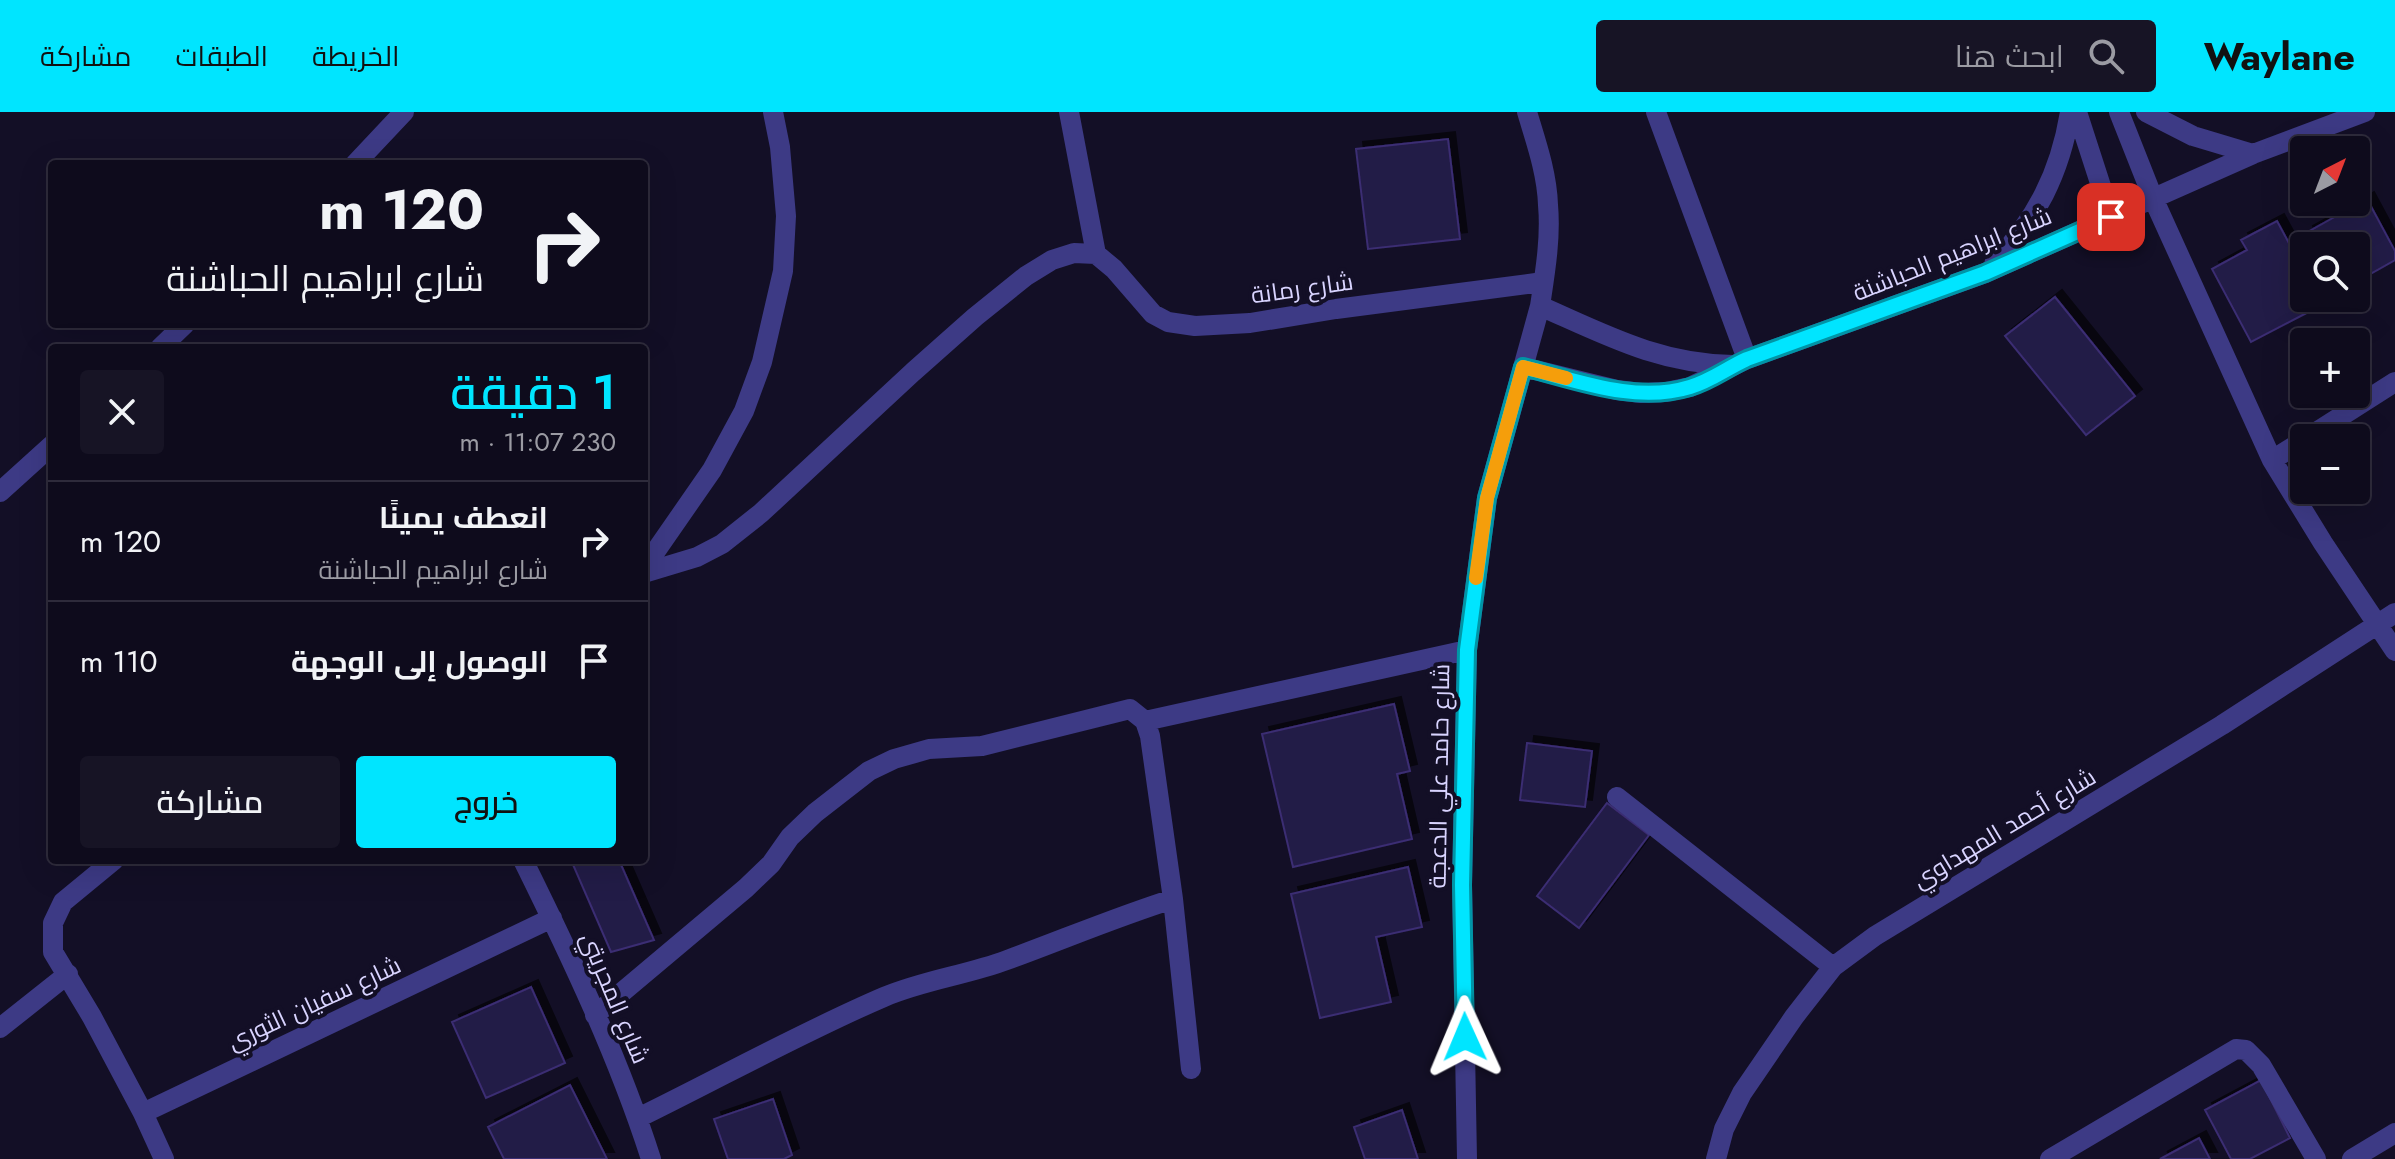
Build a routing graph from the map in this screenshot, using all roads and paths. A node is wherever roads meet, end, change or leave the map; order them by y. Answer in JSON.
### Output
{"nodes":[{"id":1,"x":404,"y":112,"type":"edge"},
{"id":2,"x":773,"y":112,"type":"edge"},
{"id":3,"x":1069,"y":112,"type":"edge"},
{"id":4,"x":1527,"y":112,"type":"edge"},
{"id":5,"x":1656,"y":112,"type":"edge"},
{"id":6,"x":2070,"y":112,"type":"edge"},
{"id":7,"x":2077,"y":112,"type":"edge"},
{"id":8,"x":2119,"y":112,"type":"edge"},
{"id":9,"x":2146,"y":112,"type":"edge"},
{"id":10,"x":2365,"y":112,"type":"edge"},
{"id":11,"x":2253,"y":154,"type":"junction"},
{"id":12,"x":359,"y":160,"type":"edge"},
{"id":13,"x":2153,"y":198,"type":"junction"},
{"id":14,"x":2111,"y":217,"type":"junction"},
{"id":15,"x":1096,"y":254,"type":"junction"},
{"id":16,"x":1985,"y":273,"type":"junction"},
{"id":17,"x":1543,"y":282,"type":"junction"},
{"id":18,"x":1540,"y":306,"type":"junction"},
{"id":19,"x":181,"y":328,"type":"edge"},
{"id":20,"x":164,"y":344,"type":"edge"},
{"id":21,"x":1740,"y":362,"type":"junction"},
{"id":22,"x":1523,"y":367,"type":"junction"},
{"id":23,"x":2395,"y":382,"type":"edge"},
{"id":24,"x":2329,"y":424,"type":"edge"},
{"id":25,"x":48,"y":449,"type":"edge"},
{"id":26,"x":2290,"y":449,"type":"edge"},
{"id":27,"x":2272,"y":460,"type":"junction"},
{"id":28,"x":0,"y":492,"type":"edge"},
{"id":29,"x":648,"y":564,"type":"edge"},
{"id":30,"x":648,"y":569,"type":"edge"},
{"id":31,"x":2386,"y":618,"type":"edge"},
{"id":32,"x":1467,"y":650,"type":"junction"},
{"id":33,"x":2395,"y":651,"type":"edge"},
{"id":34,"x":1145,"y":721,"type":"junction"},
{"id":35,"x":1617,"y":797,"type":"dead end"},
{"id":36,"x":109,"y":864,"type":"edge"},
{"id":37,"x":525,"y":864,"type":"edge"},
{"id":38,"x":1173,"y":899,"type":"junction"},
{"id":39,"x":552,"y":918,"type":"junction"},
{"id":40,"x":1833,"y":967,"type":"junction"},
{"id":41,"x":68,"y":974,"type":"junction"},
{"id":42,"x":595,"y":1015,"type":"junction"},
{"id":43,"x":0,"y":1028,"type":"edge"},
{"id":44,"x":1191,"y":1069,"type":"dead end"},
{"id":45,"x":143,"y":1113,"type":"junction"},
{"id":46,"x":638,"y":1118,"type":"junction"},
{"id":47,"x":2395,"y":1133,"type":"edge"},
{"id":48,"x":164,"y":1159,"type":"edge"},
{"id":49,"x":651,"y":1159,"type":"edge"},
{"id":50,"x":1467,"y":1159,"type":"edge"},
{"id":51,"x":1716,"y":1159,"type":"edge"},
{"id":52,"x":2050,"y":1159,"type":"edge"},
{"id":53,"x":2316,"y":1159,"type":"edge"},
{"id":54,"x":2352,"y":1159,"type":"edge"}],
"edges":[{"from":1,"to":12,"type":"street"},
{"from":2,"to":29,"type":"street"},
{"from":3,"to":15,"type":"street"},
{"from":4,"to":17,"type":"street","name":"شارع حامد علي الدعجة"},
{"from":5,"to":21,"type":"street"},
{"from":6,"to":16,"type":"street"},
{"from":7,"to":14,"type":"street"},
{"from":8,"to":13,"type":"street"},
{"from":9,"to":11,"type":"street"},
{"from":10,"to":11,"type":"street","name":"شارع ابراهيم الحباشنة"},
{"from":11,"to":13,"type":"street","name":"شارع ابراهيم الحباشنة"},
{"from":13,"to":14,"type":"street","name":"شارع ابراهيم الحباشنة"},
{"from":13,"to":27,"type":"street"},
{"from":14,"to":16,"type":"street","name":"شارع ابراهيم الحباشنة"},
{"from":15,"to":17,"type":"street","name":"شارع رمانة"},
{"from":15,"to":30,"type":"street"},
{"from":16,"to":21,"type":"street","name":"شارع ابراهيم الحباشنة"},
{"from":17,"to":18,"type":"street","name":"شارع حامد علي الدعجة"},
{"from":18,"to":21,"type":"street","name":"شارع ابراهيم الحباشنة"},
{"from":18,"to":22,"type":"street","name":"شارع حامد علي الدعجة"},
{"from":19,"to":20,"type":"street"},
{"from":21,"to":22,"type":"street","name":"شارع ابراهيم الحباشنة"},
{"from":22,"to":32,"type":"street","name":"شارع حامد علي الدعجة"},
{"from":23,"to":24,"type":"street"},
{"from":25,"to":28,"type":"street"},
{"from":26,"to":27,"type":"street"},
{"from":27,"to":31,"type":"street"},
{"from":31,"to":33,"type":"street"},
{"from":31,"to":40,"type":"street","name":"شارع أحمد المهداوي"},
{"from":32,"to":34,"type":"street"},
{"from":32,"to":50,"type":"street","name":"شارع حامد علي الدعجة"},
{"from":34,"to":38,"type":"street"},
{"from":34,"to":42,"type":"street"},
{"from":35,"to":40,"type":"street"},
{"from":36,"to":41,"type":"street"},
{"from":37,"to":39,"type":"street","name":"شارع المجريتي"},
{"from":38,"to":44,"type":"street"},
{"from":38,"to":46,"type":"street"},
{"from":39,"to":42,"type":"street","name":"شارع المجريتي"},
{"from":39,"to":45,"type":"street","name":"شارع سفيان الثوري"},
{"from":40,"to":51,"type":"street","name":"شارع أحمد المهداوي"},
{"from":41,"to":43,"type":"street"},
{"from":41,"to":45,"type":"street"},
{"from":42,"to":46,"type":"street","name":"شارع المجريتي"},
{"from":45,"to":48,"type":"street"},
{"from":46,"to":49,"type":"street","name":"شارع المجريتي"},
{"from":47,"to":54,"type":"street"},
{"from":52,"to":53,"type":"street"}]}
